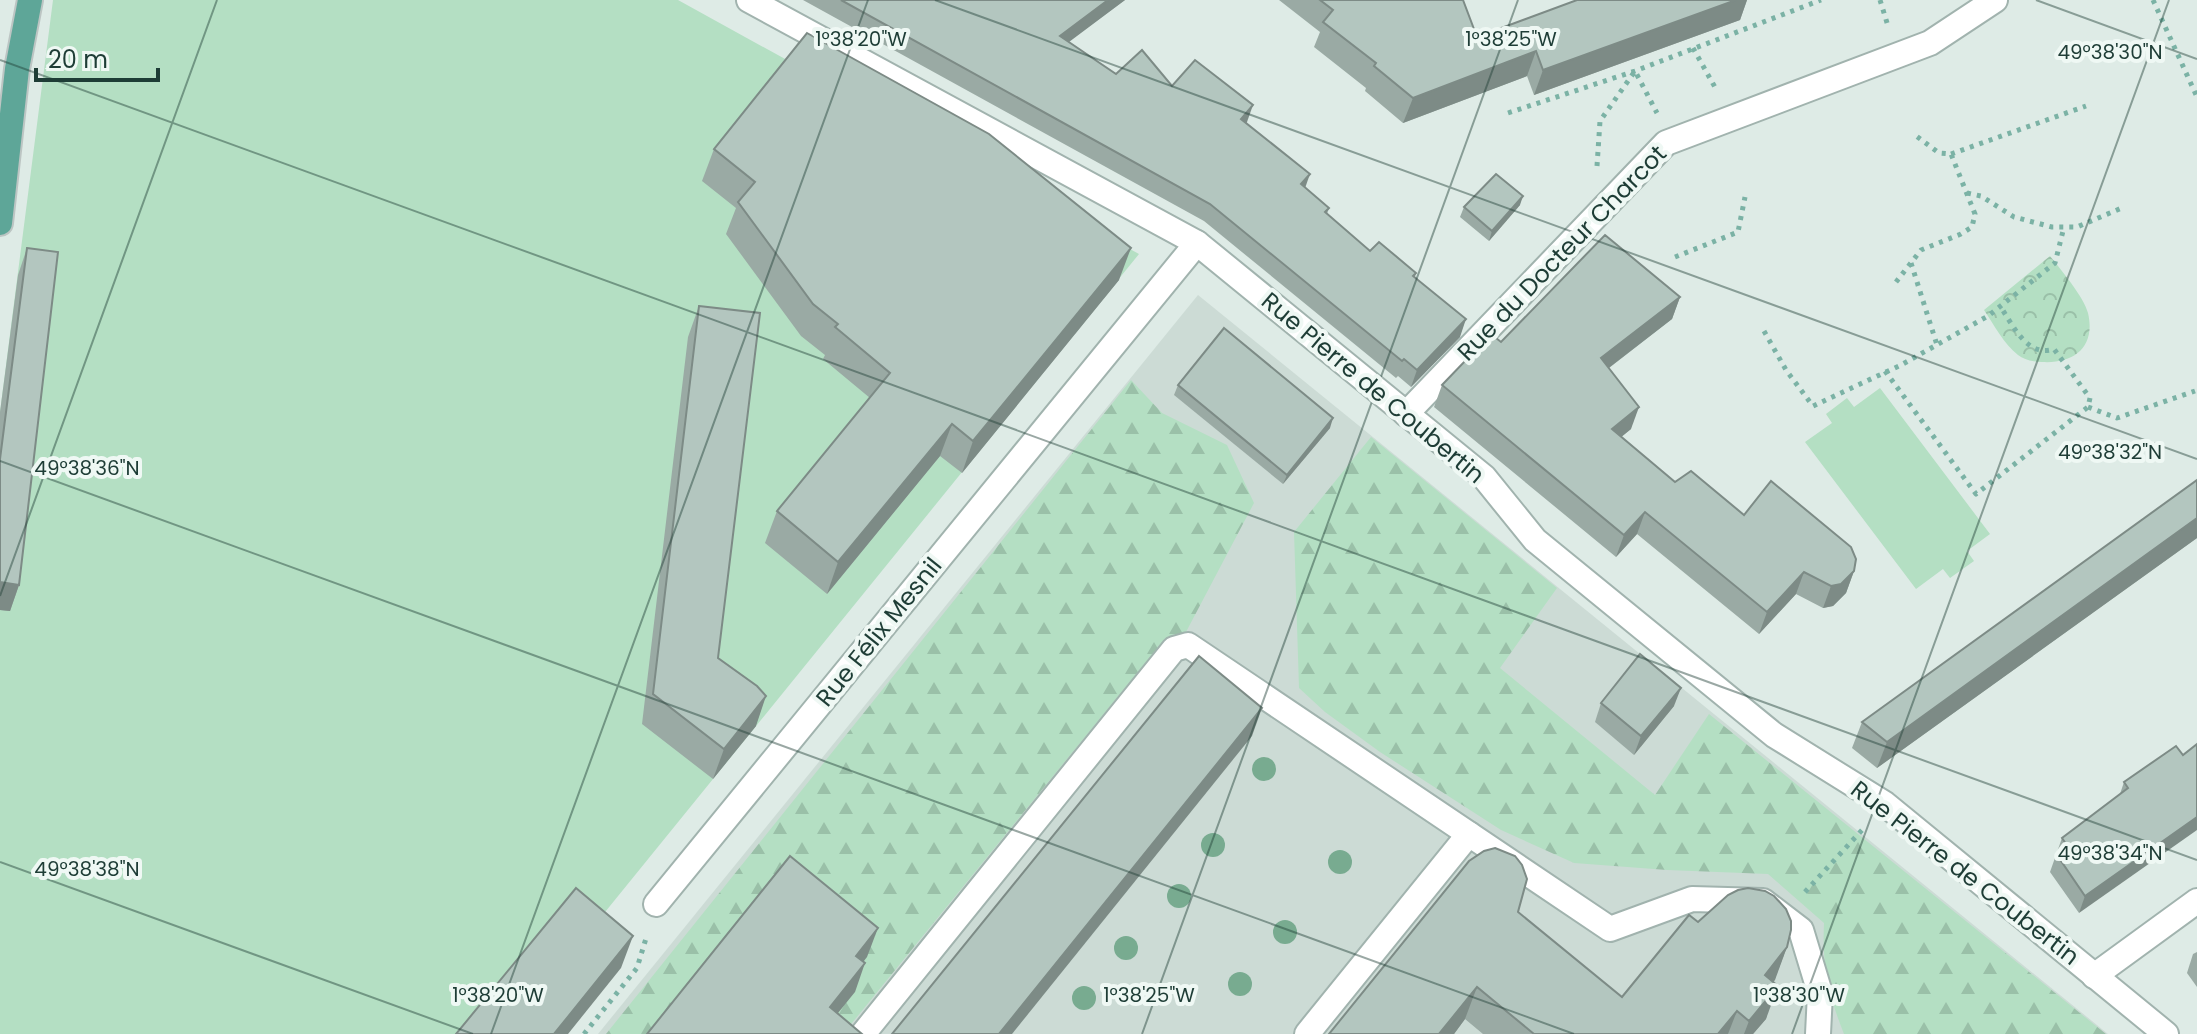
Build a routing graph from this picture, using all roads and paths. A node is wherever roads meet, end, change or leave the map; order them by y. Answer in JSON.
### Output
{"nodes":[{"id":1,"x":30,"y":0,"type":"edge"},
{"id":2,"x":749,"y":0,"type":"edge"},
{"id":3,"x":1821,"y":0,"type":"edge"},
{"id":4,"x":1995,"y":0,"type":"edge"},
{"id":5,"x":2153,"y":0,"type":"edge"},
{"id":6,"x":1693,"y":48,"type":"junction"},
{"id":7,"x":1635,"y":71,"type":"junction"},
{"id":8,"x":2197,"y":97,"type":"edge"},
{"id":9,"x":2086,"y":106,"type":"dead end"},
{"id":10,"x":1508,"y":113,"type":"dead end"},
{"id":11,"x":1731,"y":118,"type":"junction"},
{"id":12,"x":1915,"y":135,"type":"dead end"},
{"id":13,"x":1672,"y":141,"type":"junction"},
{"id":14,"x":1951,"y":154,"type":"junction"},
{"id":15,"x":1597,"y":177,"type":"dead end"},
{"id":16,"x":1966,"y":192,"type":"junction"},
{"id":17,"x":1745,"y":197,"type":"dead end"},
{"id":18,"x":2124,"y":207,"type":"dead end"},
{"id":19,"x":0,"y":223,"type":"edge"},
{"id":20,"x":2064,"y":227,"type":"junction"},
{"id":21,"x":1197,"y":243,"type":"junction"},
{"id":22,"x":1675,"y":257,"type":"dead end"},
{"id":23,"x":1911,"y":263,"type":"junction"},
{"id":24,"x":1896,"y":282,"type":"dead end"},
{"id":25,"x":2000,"y":306,"type":"junction"},
{"id":26,"x":1764,"y":331,"type":"dead end"},
{"id":27,"x":1937,"y":345,"type":"junction"},
{"id":28,"x":1885,"y":371,"type":"junction"},
{"id":29,"x":2195,"y":391,"type":"dead end"},
{"id":30,"x":2088,"y":407,"type":"junction"},
{"id":31,"x":1406,"y":414,"type":"junction"},
{"id":32,"x":1885,"y":804,"type":"junction"},
{"id":33,"x":1469,"y":834,"type":"junction"},
{"id":34,"x":2197,"y":901,"type":"edge"},
{"id":35,"x":656,"y":904,"type":"joint"},
{"id":36,"x":1783,"y":916,"type":"junction"},
{"id":37,"x":2094,"y":976,"type":"junction"},
{"id":38,"x":584,"y":1034,"type":"edge"},
{"id":39,"x":863,"y":1034,"type":"edge"},
{"id":40,"x":1307,"y":1034,"type":"edge"},
{"id":41,"x":1818,"y":1034,"type":"edge"},
{"id":42,"x":2166,"y":1034,"type":"edge"}],
"edges":[{"from":1,"to":19,"type":"main road"},
{"from":2,"to":21,"type":"street","name":"Rue Pierre de Coubertin"},
{"from":3,"to":6,"type":"path"},
{"from":4,"to":11,"type":"street","name":"Rue du Docteur Charcot"},
{"from":5,"to":8,"type":"path"},
{"from":6,"to":7,"type":"path"},
{"from":6,"to":11,"type":"path"},
{"from":7,"to":10,"type":"path"},
{"from":7,"to":13,"type":"path"},
{"from":7,"to":15,"type":"path"},
{"from":9,"to":14,"type":"path"},
{"from":11,"to":13,"type":"street","name":"Rue du Docteur Charcot"},
{"from":12,"to":14,"type":"path"},
{"from":13,"to":31,"type":"street","name":"Rue du Docteur Charcot"},
{"from":14,"to":16,"type":"path"},
{"from":16,"to":20,"type":"path"},
{"from":16,"to":23,"type":"path"},
{"from":17,"to":22,"type":"path"},
{"from":18,"to":20,"type":"path"},
{"from":20,"to":25,"type":"path"},
{"from":21,"to":31,"type":"street","name":"Rue Pierre de Coubertin"},
{"from":21,"to":35,"type":"street","name":"Rue Félix Mesnil"},
{"from":23,"to":24,"type":"path"},
{"from":23,"to":27,"type":"path"},
{"from":25,"to":27,"type":"path"},
{"from":25,"to":30,"type":"path"},
{"from":26,"to":28,"type":"path"},
{"from":27,"to":28,"type":"path"},
{"from":28,"to":30,"type":"path"},
{"from":29,"to":30,"type":"path"},
{"from":31,"to":32,"type":"street","name":"Rue Pierre de Coubertin"},
{"from":32,"to":36,"type":"path"},
{"from":32,"to":37,"type":"street","name":"Rue Pierre de Coubertin"},
{"from":33,"to":36,"type":"street"},
{"from":33,"to":39,"type":"street"},
{"from":33,"to":40,"type":"street"},
{"from":34,"to":37,"type":"street"},
{"from":35,"to":38,"type":"path"},
{"from":36,"to":41,"type":"street"},
{"from":37,"to":42,"type":"street","name":"Rue Pierre de Coubertin"}]}
